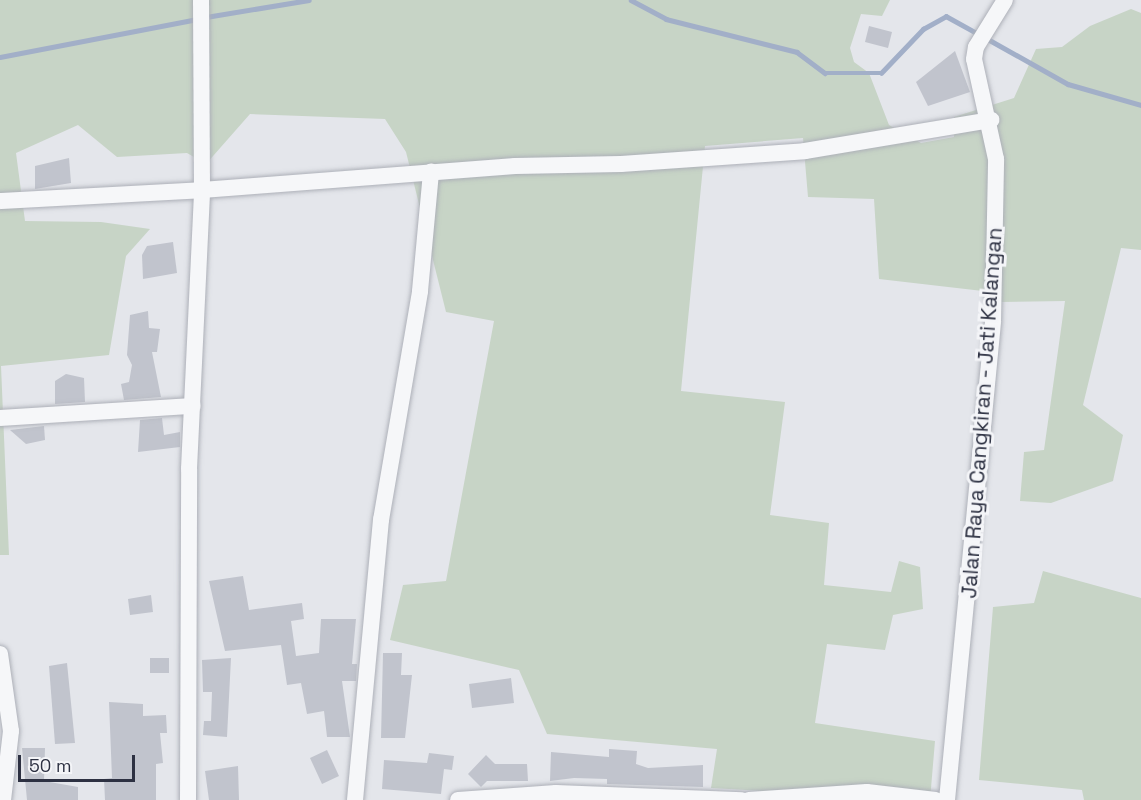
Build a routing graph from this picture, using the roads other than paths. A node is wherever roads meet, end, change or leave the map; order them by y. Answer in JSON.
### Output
{"nodes":[{"id":1,"x":201,"y":0,"type":"edge"},
{"id":2,"x":1005,"y":0,"type":"edge"},
{"id":3,"x":991,"y":120,"type":"junction"},
{"id":4,"x":430,"y":172,"type":"junction"},
{"id":5,"x":202,"y":190,"type":"junction"},
{"id":6,"x":0,"y":201,"type":"edge"},
{"id":7,"x":193,"y":406,"type":"junction"},
{"id":8,"x":0,"y":418,"type":"edge"},
{"id":9,"x":0,"y":654,"type":"edge"},
{"id":10,"x":3,"y":800,"type":"edge"},
{"id":11,"x":188,"y":800,"type":"edge"},
{"id":12,"x":355,"y":800,"type":"edge"},
{"id":13,"x":458,"y":800,"type":"edge"},
{"id":14,"x":742,"y":800,"type":"edge"},
{"id":15,"x":750,"y":800,"type":"edge"},
{"id":16,"x":936,"y":800,"type":"edge"},
{"id":17,"x":947,"y":800,"type":"edge"}],
"edges":[{"from":1,"to":5,"type":"street"},
{"from":2,"to":3,"type":"street","name":"Jalan Raya Cangkiran - Jati Kalangan"},
{"from":3,"to":4,"type":"street"},
{"from":3,"to":17,"type":"street","name":"Jalan Raya Cangkiran - Jati Kalangan"},
{"from":4,"to":5,"type":"street"},
{"from":4,"to":12,"type":"street"},
{"from":5,"to":6,"type":"street"},
{"from":5,"to":7,"type":"street"},
{"from":7,"to":8,"type":"street"},
{"from":7,"to":11,"type":"street"},
{"from":9,"to":10,"type":"street"},
{"from":13,"to":14,"type":"street"},
{"from":15,"to":16,"type":"street"}]}
